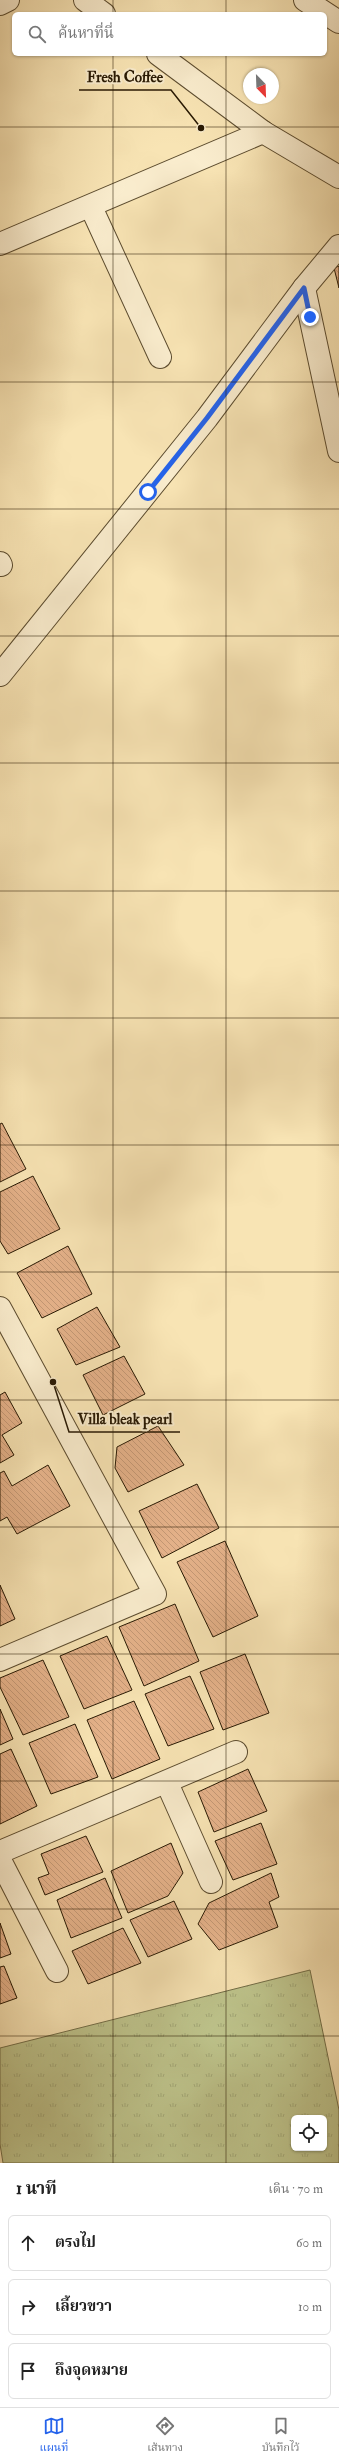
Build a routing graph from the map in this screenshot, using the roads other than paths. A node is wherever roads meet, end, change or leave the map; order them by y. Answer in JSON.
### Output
{"nodes":[{"id":1,"x":8,"y":0,"type":"edge"},
{"id":2,"x":85,"y":0,"type":"edge"},
{"id":3,"x":305,"y":0,"type":"edge"},
{"id":4,"x":0,"y":4,"type":"edge"},
{"id":5,"x":101,"y":12,"type":"edge"},
{"id":6,"x":324,"y":12,"type":"edge"},
{"id":7,"x":327,"y":14,"type":"edge"},
{"id":8,"x":339,"y":22,"type":"edge"},
{"id":9,"x":161,"y":56,"type":"edge"},
{"id":10,"x":263,"y":132,"type":"junction"},
{"id":11,"x":339,"y":178,"type":"edge"},
{"id":12,"x":92,"y":207,"type":"junction"},
{"id":13,"x":0,"y":244,"type":"edge"},
{"id":14,"x":339,"y":246,"type":"edge"},
{"id":15,"x":304,"y":288,"type":"junction"},
{"id":16,"x":160,"y":357,"type":"dead end"},
{"id":17,"x":339,"y":450,"type":"edge"},
{"id":18,"x":0,"y":675,"type":"edge"},
{"id":19,"x":0,"y":1308,"type":"edge"},
{"id":20,"x":0,"y":1660,"type":"edge"},
{"id":21,"x":236,"y":1752,"type":"dead end"},
{"id":22,"x":167,"y":1783,"type":"junction"},
{"id":23,"x":0,"y":1852,"type":"edge"},
{"id":24,"x":0,"y":1860,"type":"edge"},
{"id":25,"x":211,"y":1882,"type":"dead end"},
{"id":26,"x":57,"y":1971,"type":"dead end"}],
"edges":[{"from":1,"to":4,"type":"street"},
{"from":2,"to":5,"type":"street"},
{"from":3,"to":6,"type":"street"},
{"from":7,"to":8,"type":"street"},
{"from":9,"to":10,"type":"street"},
{"from":10,"to":11,"type":"street"},
{"from":10,"to":12,"type":"street"},
{"from":12,"to":13,"type":"street"},
{"from":12,"to":16,"type":"street"},
{"from":14,"to":15,"type":"street"},
{"from":15,"to":17,"type":"street"},
{"from":15,"to":18,"type":"street"},
{"from":19,"to":20,"type":"street"},
{"from":21,"to":22,"type":"street"},
{"from":22,"to":23,"type":"street"},
{"from":22,"to":25,"type":"street"},
{"from":24,"to":26,"type":"street"}]}
